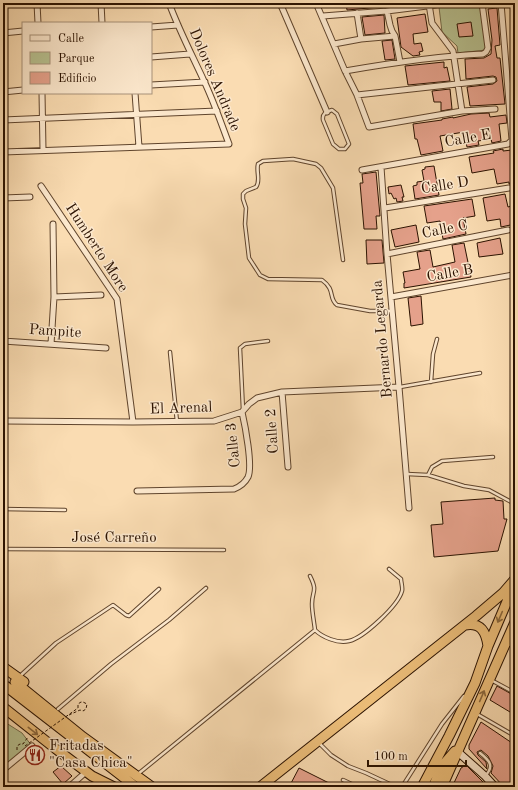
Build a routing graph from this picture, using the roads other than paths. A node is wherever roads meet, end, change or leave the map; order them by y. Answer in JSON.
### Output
{"nodes":[{"id":1,"x":37,"y":3,"type":"edge"},
{"id":2,"x":101,"y":3,"type":"edge"},
{"id":3,"x":169,"y":3,"type":"edge"},
{"id":4,"x":280,"y":3,"type":"edge"},
{"id":5,"x":316,"y":3,"type":"edge"},
{"id":6,"x":451,"y":3,"type":"edge"},
{"id":7,"x":482,"y":3,"type":"edge"},
{"id":8,"x":501,"y":3,"type":"edge"},
{"id":9,"x":429,"y":4,"type":"edge"},
{"id":10,"x":387,"y":11,"type":"junction"},
{"id":11,"x":357,"y":14,"type":"junction"},
{"id":12,"x":323,"y":16,"type":"junction"},
{"id":13,"x":38,"y":22,"type":"edge"},
{"id":14,"x":102,"y":22,"type":"edge"},
{"id":15,"x":178,"y":26,"type":"junction"},
{"id":16,"x":152,"y":27,"type":"edge"},
{"id":17,"x":22,"y":32,"type":"edge"},
{"id":18,"x":3,"y":33,"type":"edge"},
{"id":19,"x":395,"y":36,"type":"junction"},
{"id":20,"x":361,"y":39,"type":"junction"},
{"id":21,"x":334,"y":44,"type":"junction"},
{"id":22,"x":190,"y":54,"type":"junction"},
{"id":23,"x":454,"y":55,"type":"junction"},
{"id":24,"x":152,"y":57,"type":"edge"},
{"id":25,"x":400,"y":62,"type":"junction"},
{"id":26,"x":345,"y":71,"type":"junction"},
{"id":27,"x":494,"y":80,"type":"dead end"},
{"id":28,"x":205,"y":82,"type":"junction"},
{"id":29,"x":152,"y":85,"type":"edge"},
{"id":30,"x":458,"y":85,"type":"junction"},
{"id":31,"x":22,"y":90,"type":"edge"},
{"id":32,"x":3,"y":92,"type":"edge"},
{"id":33,"x":42,"y":94,"type":"edge"},
{"id":34,"x":135,"y":94,"type":"edge"},
{"id":35,"x":357,"y":95,"type":"junction"},
{"id":36,"x":495,"y":109,"type":"dead end"},
{"id":37,"x":326,"y":110,"type":"junction"},
{"id":38,"x":462,"y":110,"type":"junction"},
{"id":39,"x":217,"y":111,"type":"junction"},
{"id":40,"x":137,"y":115,"type":"junction"},
{"id":41,"x":43,"y":119,"type":"junction"},
{"id":42,"x":3,"y":120,"type":"edge"},
{"id":43,"x":139,"y":147,"type":"junction"},
{"id":44,"x":43,"y":150,"type":"junction"},
{"id":45,"x":3,"y":152,"type":"edge"},
{"id":46,"x":381,"y":167,"type":"junction"},
{"id":47,"x":362,"y":170,"type":"dead end"},
{"id":48,"x":41,"y":186,"type":"dead end"},
{"id":49,"x":509,"y":188,"type":"dead end"},
{"id":50,"x":30,"y":197,"type":"dead end"},
{"id":51,"x":3,"y":198,"type":"edge"},
{"id":52,"x":385,"y":208,"type":"junction"},
{"id":53,"x":53,"y":224,"type":"dead end"},
{"id":54,"x":508,"y":230,"type":"dead end"},
{"id":55,"x":387,"y":254,"type":"junction"},
{"id":56,"x":343,"y":260,"type":"dead end"},
{"id":57,"x":513,"y":275,"type":"dead end"},
{"id":58,"x":101,"y":296,"type":"dead end"},
{"id":59,"x":54,"y":297,"type":"junction"},
{"id":60,"x":391,"y":297,"type":"junction"},
{"id":61,"x":392,"y":311,"type":"junction"},
{"id":62,"x":3,"y":319,"type":"edge"},
{"id":63,"x":437,"y":339,"type":"dead end"},
{"id":64,"x":268,"y":340,"type":"dead end"},
{"id":65,"x":3,"y":341,"type":"edge"},
{"id":66,"x":51,"y":344,"type":"junction"},
{"id":67,"x":106,"y":348,"type":"dead end"},
{"id":68,"x":170,"y":352,"type":"dead end"},
{"id":69,"x":480,"y":373,"type":"dead end"},
{"id":70,"x":431,"y":382,"type":"junction"},
{"id":71,"x":399,"y":387,"type":"junction"},
{"id":72,"x":282,"y":392,"type":"junction"},
{"id":73,"x":242,"y":412,"type":"junction"},
{"id":74,"x":3,"y":421,"type":"edge"},
{"id":75,"x":134,"y":422,"type":"junction"},
{"id":76,"x":177,"y":422,"type":"junction"},
{"id":77,"x":494,"y":457,"type":"dead end"},
{"id":78,"x":288,"y":467,"type":"dead end"},
{"id":79,"x":406,"y":474,"type":"junction"},
{"id":80,"x":428,"y":475,"type":"junction"},
{"id":81,"x":137,"y":491,"type":"dead end"},
{"id":82,"x":515,"y":504,"type":"edge"},
{"id":83,"x":409,"y":508,"type":"dead end"},
{"id":84,"x":3,"y":509,"type":"edge"},
{"id":85,"x":65,"y":510,"type":"dead end"},
{"id":86,"x":3,"y":549,"type":"edge"},
{"id":87,"x":224,"y":550,"type":"dead end"},
{"id":88,"x":389,"y":569,"type":"dead end"},
{"id":89,"x":310,"y":576,"type":"dead end"},
{"id":90,"x":515,"y":578,"type":"edge"},
{"id":91,"x":515,"y":582,"type":"edge"},
{"id":92,"x":206,"y":588,"type":"dead end"},
{"id":93,"x":159,"y":589,"type":"dead end"},
{"id":94,"x":515,"y":622,"type":"edge"},
{"id":95,"x":465,"y":625,"type":"junction"},
{"id":96,"x":315,"y":630,"type":"junction"},
{"id":97,"x":505,"y":644,"type":"junction"},
{"id":98,"x":515,"y":645,"type":"edge"},
{"id":99,"x":488,"y":646,"type":"junction"},
{"id":100,"x":3,"y":667,"type":"edge"},
{"id":101,"x":16,"y":679,"type":"junction"},
{"id":102,"x":489,"y":679,"type":"junction"},
{"id":103,"x":474,"y":683,"type":"junction"},
{"id":104,"x":3,"y":684,"type":"edge"},
{"id":105,"x":515,"y":693,"type":"edge"},
{"id":106,"x":3,"y":706,"type":"edge"},
{"id":107,"x":58,"y":709,"type":"junction"},
{"id":108,"x":474,"y":713,"type":"junction"},
{"id":109,"x":515,"y":736,"type":"edge"},
{"id":110,"x":318,"y":741,"type":"junction"},
{"id":111,"x":32,"y":746,"type":"dead end"},
{"id":112,"x":459,"y":748,"type":"junction"},
{"id":113,"x":480,"y":753,"type":"dead end"},
{"id":114,"x":3,"y":770,"type":"edge"},
{"id":115,"x":89,"y":774,"type":"junction"},
{"id":116,"x":136,"y":775,"type":"junction"},
{"id":117,"x":485,"y":776,"type":"junction"},
{"id":118,"x":343,"y":780,"type":"dead end"},
{"id":119,"x":446,"y":785,"type":"edge"},
{"id":120,"x":70,"y":787,"type":"edge"},
{"id":121,"x":101,"y":787,"type":"edge"},
{"id":122,"x":114,"y":787,"type":"edge"},
{"id":123,"x":136,"y":787,"type":"edge"},
{"id":124,"x":152,"y":787,"type":"edge"},
{"id":125,"x":260,"y":787,"type":"edge"},
{"id":126,"x":358,"y":787,"type":"edge"},
{"id":127,"x":396,"y":787,"type":"edge"},
{"id":128,"x":402,"y":787,"type":"edge"},
{"id":129,"x":422,"y":787,"type":"edge"},
{"id":130,"x":433,"y":787,"type":"edge"},
{"id":131,"x":495,"y":787,"type":"edge"}],
"edges":[{"from":1,"to":13,"type":"street"},
{"from":2,"to":14,"type":"street"},
{"from":3,"to":15,"type":"street","name":"Dolores Andrade"},
{"from":4,"to":37,"type":"street"},
{"from":5,"to":12,"type":"street"},
{"from":6,"to":9,"type":"street"},
{"from":7,"to":23,"type":"street"},
{"from":8,"to":46,"type":"street","name":"Calle E"},
{"from":9,"to":10,"type":"street"},
{"from":9,"to":23,"type":"street"},
{"from":10,"to":11,"type":"street"},
{"from":10,"to":19,"type":"street"},
{"from":11,"to":12,"type":"street"},
{"from":11,"to":20,"type":"street"},
{"from":12,"to":21,"type":"street"},
{"from":15,"to":16,"type":"street"},
{"from":15,"to":22,"type":"street","name":"Dolores Andrade"},
{"from":17,"to":18,"type":"street"},
{"from":19,"to":20,"type":"street"},
{"from":19,"to":25,"type":"street"},
{"from":20,"to":21,"type":"street"},
{"from":21,"to":26,"type":"street"},
{"from":22,"to":24,"type":"street"},
{"from":22,"to":28,"type":"street","name":"Dolores Andrade"},
{"from":23,"to":25,"type":"street"},
{"from":23,"to":30,"type":"street"},
{"from":25,"to":26,"type":"street"},
{"from":26,"to":35,"type":"street"},
{"from":27,"to":30,"type":"street"},
{"from":28,"to":29,"type":"street"},
{"from":28,"to":39,"type":"street","name":"Dolores Andrade"},
{"from":30,"to":35,"type":"street"},
{"from":30,"to":38,"type":"street"},
{"from":31,"to":32,"type":"street"},
{"from":33,"to":41,"type":"street"},
{"from":34,"to":40,"type":"street"},
{"from":35,"to":38,"type":"street"},
{"from":36,"to":38,"type":"street"},
{"from":37,"to":37,"type":"lane"},
{"from":39,"to":40,"type":"street"},
{"from":39,"to":43,"type":"street","name":"Dolores Andrade"},
{"from":40,"to":41,"type":"street"},
{"from":40,"to":43,"type":"street"},
{"from":41,"to":42,"type":"street"},
{"from":41,"to":44,"type":"street"},
{"from":43,"to":44,"type":"street"},
{"from":44,"to":45,"type":"street"},
{"from":46,"to":47,"type":"street","name":"Calle E"},
{"from":46,"to":52,"type":"street","name":"Bernardo Legarda"},
{"from":48,"to":75,"type":"street","name":"Humberto More"},
{"from":49,"to":52,"type":"street","name":"Calle D"},
{"from":50,"to":51,"type":"street"},
{"from":52,"to":55,"type":"street","name":"Bernardo Legarda"},
{"from":53,"to":59,"type":"street"},
{"from":54,"to":55,"type":"street","name":"Calle C"},
{"from":55,"to":60,"type":"street","name":"Bernardo Legarda"},
{"from":56,"to":61,"type":"lane"},
{"from":57,"to":60,"type":"street","name":"Calle B"},
{"from":58,"to":59,"type":"street"},
{"from":59,"to":66,"type":"street"},
{"from":60,"to":61,"type":"street","name":"Bernardo Legarda"},
{"from":61,"to":71,"type":"street","name":"Bernardo Legarda"},
{"from":62,"to":65,"type":"street"},
{"from":63,"to":70,"type":"lane"},
{"from":64,"to":73,"type":"lane","name":"Calle 3"},
{"from":65,"to":66,"type":"street","name":"Pampite"},
{"from":66,"to":67,"type":"street","name":"Pampite"},
{"from":68,"to":76,"type":"lane"},
{"from":69,"to":70,"type":"lane"},
{"from":70,"to":71,"type":"lane"},
{"from":71,"to":72,"type":"street","name":"El Arenal"},
{"from":71,"to":79,"type":"street","name":"Bernardo Legarda"},
{"from":72,"to":73,"type":"street","name":"El Arenal"},
{"from":72,"to":78,"type":"street","name":"Calle 2"},
{"from":73,"to":76,"type":"street","name":"El Arenal"},
{"from":73,"to":81,"type":"street","name":"Calle 3"},
{"from":74,"to":75,"type":"street","name":"El Arenal"},
{"from":75,"to":76,"type":"street","name":"El Arenal"},
{"from":77,"to":80,"type":"lane"},
{"from":79,"to":80,"type":"lane"},
{"from":79,"to":83,"type":"street","name":"Bernardo Legarda"},
{"from":80,"to":82,"type":"lane"},
{"from":84,"to":85,"type":"lane"},
{"from":86,"to":87,"type":"lane","name":"José Carreño"},
{"from":88,"to":96,"type":"lane"},
{"from":89,"to":96,"type":"lane"},
{"from":90,"to":95,"type":"highway"},
{"from":91,"to":99,"type":"highway","one_way":true},
{"from":92,"to":107,"type":"lane"},
{"from":93,"to":101,"type":"lane"},
{"from":94,"to":97,"type":"highway"},
{"from":95,"to":99,"type":"highway"},
{"from":95,"to":110,"type":"highway"},
{"from":96,"to":116,"type":"lane"},
{"from":97,"to":98,"type":"lane"},
{"from":97,"to":102,"type":"highway"},
{"from":99,"to":103,"type":"highway"},
{"from":100,"to":101,"type":"highway"},
{"from":101,"to":107,"type":"highway"},
{"from":101,"to":116,"type":"highway"},
{"from":102,"to":105,"type":"lane"},
{"from":108,"to":102,"type":"highway","one_way":true},
{"from":103,"to":128,"type":"lane"},
{"from":103,"to":129,"type":"highway"},
{"from":104,"to":123,"type":"highway"},
{"from":106,"to":115,"type":"highway","one_way":true},
{"from":107,"to":116,"type":"highway"},
{"from":108,"to":109,"type":"lane"},
{"from":108,"to":112,"type":"highway"},
{"from":110,"to":125,"type":"highway"},
{"from":110,"to":127,"type":"lane"},
{"from":111,"to":114,"type":"street"},
{"from":112,"to":117,"type":"street"},
{"from":112,"to":119,"type":"highway"},
{"from":112,"to":130,"type":"highway"},
{"from":113,"to":117,"type":"lane"},
{"from":115,"to":120,"type":"street"},
{"from":115,"to":121,"type":"highway"},
{"from":115,"to":122,"type":"highway"},
{"from":116,"to":124,"type":"highway"},
{"from":117,"to":131,"type":"street"},
{"from":118,"to":126,"type":"lane"}]}
